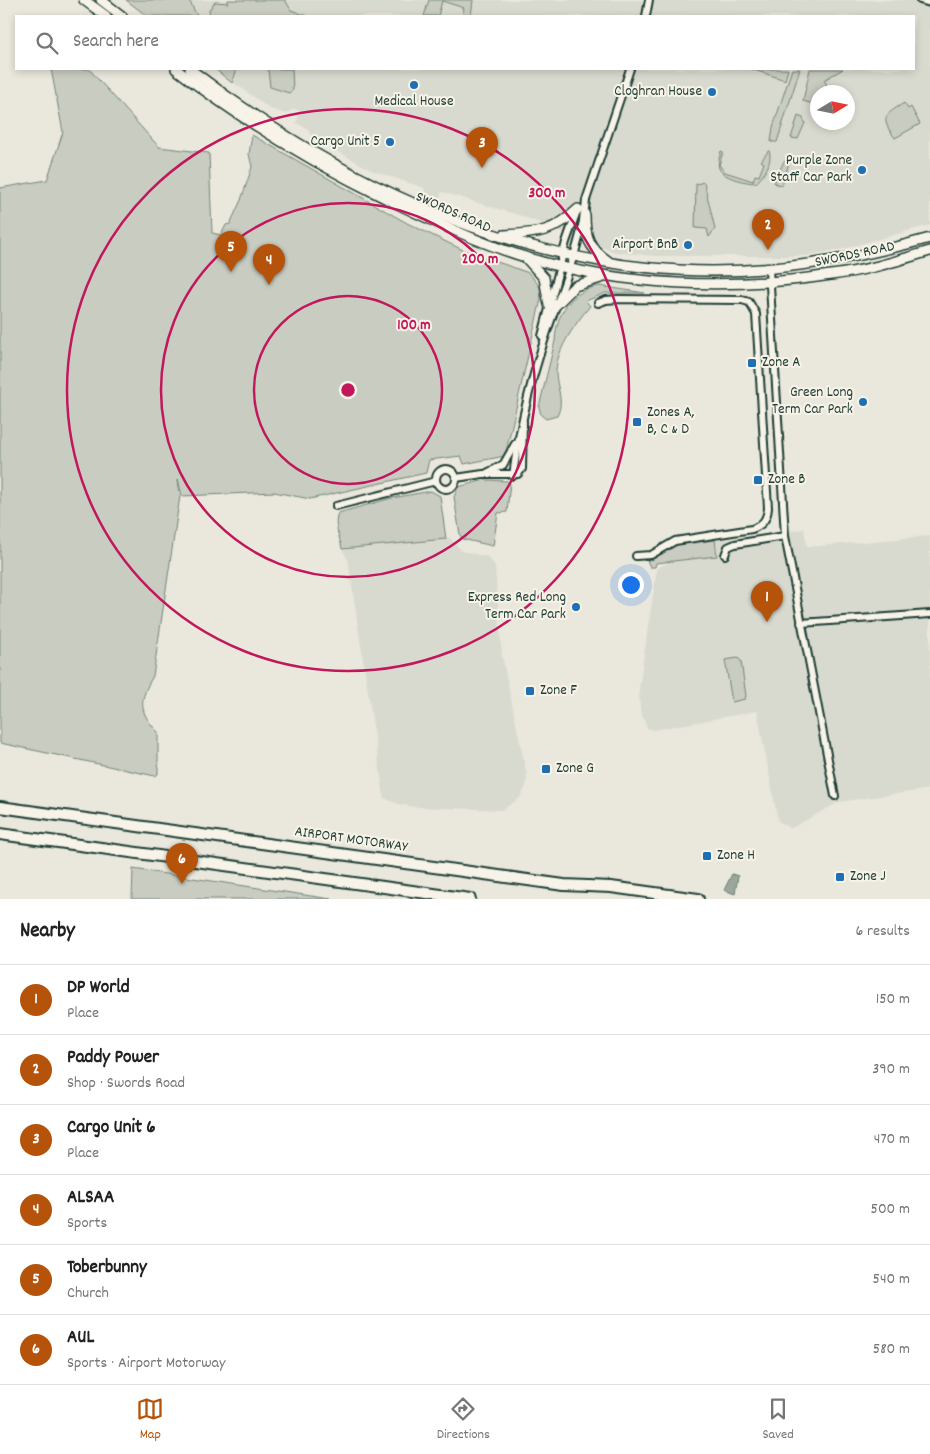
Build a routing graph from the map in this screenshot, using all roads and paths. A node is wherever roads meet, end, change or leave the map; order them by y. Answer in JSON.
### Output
{"nodes":[{"id":1,"x":84,"y":0,"type":"edge"},
{"id":2,"x":101,"y":0,"type":"edge"},
{"id":3,"x":920,"y":0,"type":"edge"},
{"id":4,"x":650,"y":2,"type":"edge"},
{"id":5,"x":930,"y":3,"type":"edge"},
{"id":6,"x":105,"y":15,"type":"edge"},
{"id":7,"x":121,"y":15,"type":"edge"},
{"id":8,"x":646,"y":15,"type":"edge"},
{"id":9,"x":177,"y":70,"type":"edge"},
{"id":10,"x":191,"y":70,"type":"edge"},
{"id":11,"x":630,"y":70,"type":"edge"},
{"id":12,"x":581,"y":212,"type":"junction"},
{"id":13,"x":499,"y":235,"type":"junction"},
{"id":14,"x":930,"y":238,"type":"edge"},
{"id":15,"x":930,"y":251,"type":"edge"},
{"id":16,"x":568,"y":255,"type":"junction"},
{"id":17,"x":525,"y":257,"type":"junction"},
{"id":18,"x":611,"y":263,"type":"junction"},
{"id":19,"x":564,"y":267,"type":"junction"},
{"id":20,"x":769,"y":269,"type":"junction"},
{"id":21,"x":610,"y":276,"type":"junction"},
{"id":22,"x":770,"y":282,"type":"junction"},
{"id":23,"x":598,"y":303,"type":"dead end"},
{"id":24,"x":553,"y":305,"type":"junction"},
{"id":25,"x":524,"y":422,"type":"junction"},
{"id":26,"x":518,"y":437,"type":"junction"},
{"id":27,"x":483,"y":474,"type":"junction"},
{"id":28,"x":513,"y":476,"type":"junction"},
{"id":29,"x":456,"y":478,"type":"junction"},
{"id":30,"x":436,"y":481,"type":"junction"},
{"id":31,"x":336,"y":506,"type":"dead end"},
{"id":32,"x":785,"y":536,"type":"junction"},
{"id":33,"x":725,"y":554,"type":"dead end"},
{"id":34,"x":636,"y":556,"type":"dead end"},
{"id":35,"x":930,"y":614,"type":"edge"},
{"id":36,"x":801,"y":623,"type":"junction"},
{"id":37,"x":835,"y":796,"type":"dead end"},
{"id":38,"x":0,"y":802,"type":"edge"},
{"id":39,"x":0,"y":807,"type":"edge"},
{"id":40,"x":120,"y":824,"type":"junction"},
{"id":41,"x":0,"y":834,"type":"edge"},
{"id":42,"x":564,"y":885,"type":"junction"},
{"id":43,"x":470,"y":899,"type":"edge"},
{"id":44,"x":660,"y":899,"type":"edge"},
{"id":45,"x":698,"y":899,"type":"edge"}],
"edges":[{"from":1,"to":6,"type":"main road"},
{"from":2,"to":7,"type":"main road"},
{"from":3,"to":5,"type":"street"},
{"from":4,"to":8,"type":"street"},
{"from":9,"to":17,"type":"main road","name":"SWORDS ROAD"},
{"from":10,"to":13,"type":"main road","name":"SWORDS ROAD"},
{"from":11,"to":12,"type":"street"},
{"from":12,"to":13,"type":"main road"},
{"from":12,"to":16,"type":"street"},
{"from":12,"to":18,"type":"main road"},
{"from":13,"to":16,"type":"main road","name":"SWORDS ROAD"},
{"from":14,"to":20,"type":"main road","name":"SWORDS ROAD"},
{"from":15,"to":22,"type":"main road","name":"SWORDS ROAD"},
{"from":16,"to":18,"type":"main road","name":"SWORDS ROAD"},
{"from":16,"to":19,"type":"street"},
{"from":17,"to":19,"type":"main road","name":"SWORDS ROAD"},
{"from":17,"to":24,"type":"main road"},
{"from":18,"to":20,"type":"main road","name":"SWORDS ROAD"},
{"from":19,"to":21,"type":"main road","name":"SWORDS ROAD"},
{"from":19,"to":24,"type":"street"},
{"from":20,"to":22,"type":"street"},
{"from":21,"to":22,"type":"main road","name":"SWORDS ROAD"},
{"from":21,"to":24,"type":"main road"},
{"from":22,"to":32,"type":"street"},
{"from":23,"to":34,"type":"street"},
{"from":24,"to":25,"type":"street"},
{"from":25,"to":26,"type":"street"},
{"from":25,"to":28,"type":"street"},
{"from":26,"to":27,"type":"street"},
{"from":26,"to":28,"type":"street"},
{"from":27,"to":28,"type":"street"},
{"from":27,"to":29,"type":"street"},
{"from":29,"to":30,"type":"street"},
{"from":29,"to":30,"type":"street"},
{"from":30,"to":31,"type":"street"},
{"from":32,"to":33,"type":"street"},
{"from":32,"to":36,"type":"street"},
{"from":35,"to":36,"type":"street"},
{"from":36,"to":37,"type":"street"},
{"from":38,"to":40,"type":"highway"},
{"from":39,"to":40,"type":"highway","name":"AIRPORT MOTORWAY"},
{"from":40,"to":42,"type":"highway","name":"AIRPORT MOTORWAY"},
{"from":41,"to":43,"type":"highway"},
{"from":42,"to":44,"type":"highway"},
{"from":42,"to":45,"type":"highway","name":"AIRPORT MOTORWAY"}]}
